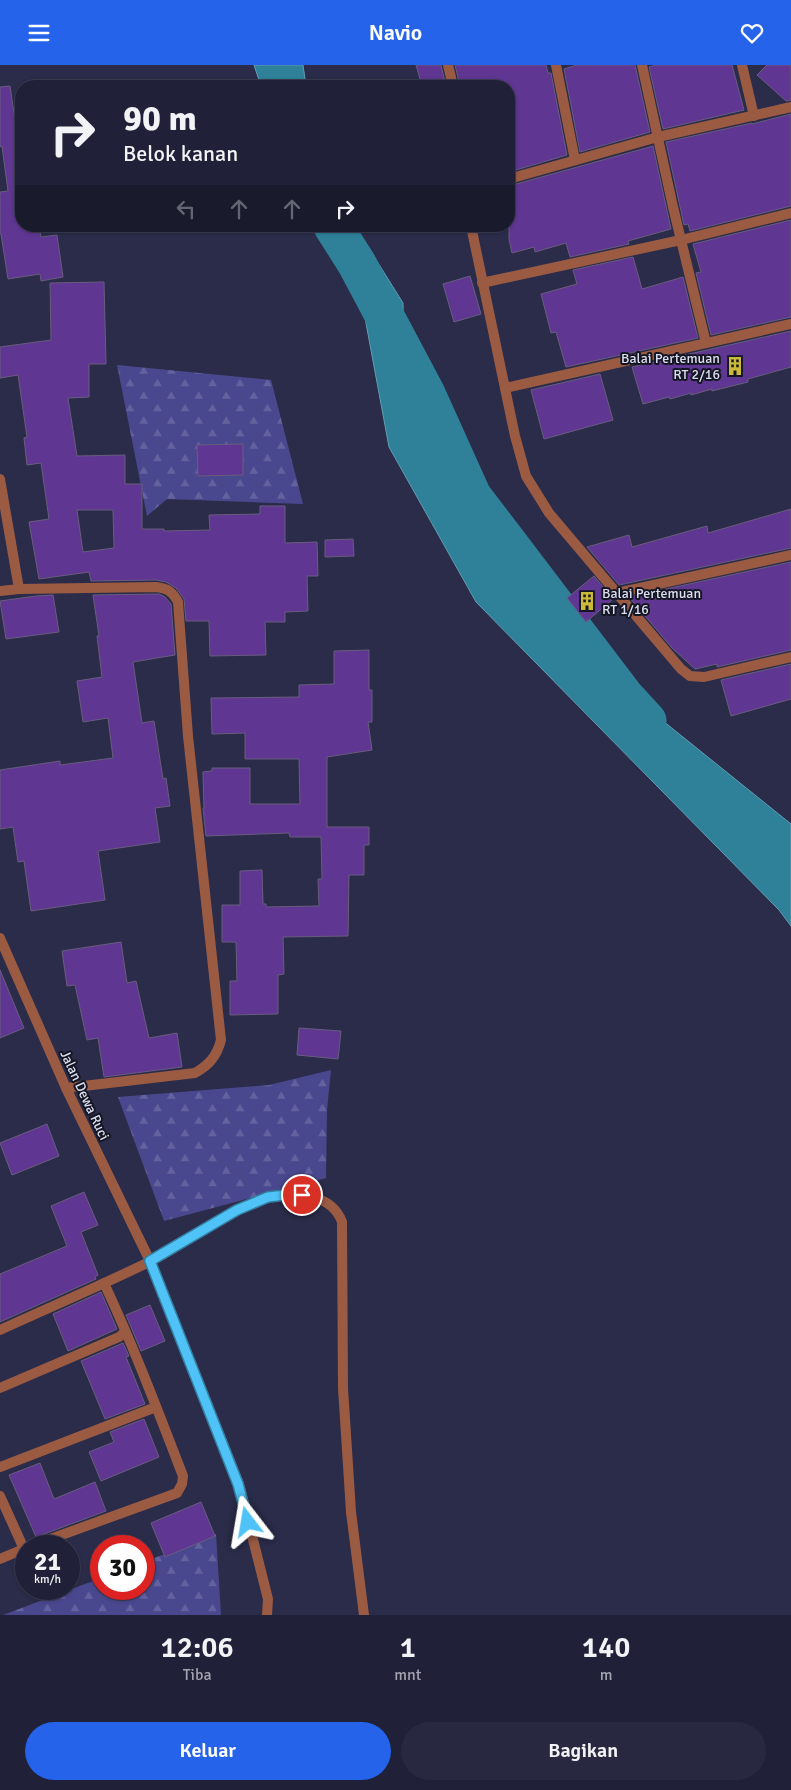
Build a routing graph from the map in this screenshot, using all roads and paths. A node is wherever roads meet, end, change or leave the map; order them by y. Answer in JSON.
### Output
{"nodes":[{"id":1,"x":448,"y":65,"type":"edge"},
{"id":2,"x":556,"y":65,"type":"edge"},
{"id":3,"x":642,"y":65,"type":"edge"},
{"id":4,"x":742,"y":65,"type":"edge"},
{"id":5,"x":452,"y":80,"type":"edge"},
{"id":6,"x":791,"y":107,"type":"edge"},
{"id":7,"x":754,"y":116,"type":"junction"},
{"id":8,"x":658,"y":137,"type":"junction"},
{"id":9,"x":576,"y":160,"type":"junction"},
{"id":10,"x":515,"y":177,"type":"edge"},
{"id":11,"x":791,"y":213,"type":"edge"},
{"id":12,"x":472,"y":232,"type":"edge"},
{"id":13,"x":681,"y":240,"type":"junction"},
{"id":14,"x":482,"y":283,"type":"junction"},
{"id":15,"x":791,"y":324,"type":"edge"},
{"id":16,"x":706,"y":343,"type":"junction"},
{"id":17,"x":506,"y":388,"type":"junction"},
{"id":18,"x":0,"y":479,"type":"edge"},
{"id":19,"x":791,"y":555,"type":"edge"},
{"id":20,"x":19,"y":589,"type":"junction"},
{"id":21,"x":0,"y":591,"type":"edge"},
{"id":22,"x":617,"y":593,"type":"junction"},
{"id":23,"x":791,"y":657,"type":"edge"},
{"id":24,"x":0,"y":939,"type":"edge"},
{"id":25,"x":66,"y":1088,"type":"junction"},
{"id":26,"x":150,"y":1261,"type":"junction"},
{"id":27,"x":104,"y":1283,"type":"junction"},
{"id":28,"x":0,"y":1330,"type":"edge"},
{"id":29,"x":125,"y":1332,"type":"junction"},
{"id":30,"x":0,"y":1388,"type":"edge"},
{"id":31,"x":156,"y":1407,"type":"junction"},
{"id":32,"x":0,"y":1467,"type":"edge"},
{"id":33,"x":0,"y":1496,"type":"edge"},
{"id":34,"x":20,"y":1535,"type":"edge"},
{"id":35,"x":62,"y":1535,"type":"edge"},
{"id":36,"x":15,"y":1553,"type":"edge"},
{"id":37,"x":0,"y":1559,"type":"edge"},
{"id":38,"x":267,"y":1615,"type":"edge"},
{"id":39,"x":364,"y":1615,"type":"edge"}],
"edges":[{"from":1,"to":5,"type":"street"},
{"from":2,"to":9,"type":"street"},
{"from":3,"to":8,"type":"street"},
{"from":4,"to":7,"type":"street"},
{"from":6,"to":7,"type":"street"},
{"from":7,"to":8,"type":"street"},
{"from":8,"to":9,"type":"street"},
{"from":8,"to":13,"type":"street"},
{"from":9,"to":10,"type":"street"},
{"from":11,"to":13,"type":"street"},
{"from":12,"to":14,"type":"street"},
{"from":13,"to":14,"type":"street"},
{"from":13,"to":16,"type":"street"},
{"from":14,"to":17,"type":"street"},
{"from":15,"to":16,"type":"street"},
{"from":16,"to":17,"type":"street"},
{"from":17,"to":22,"type":"street"},
{"from":18,"to":20,"type":"street"},
{"from":19,"to":22,"type":"street"},
{"from":20,"to":21,"type":"street"},
{"from":20,"to":25,"type":"street"},
{"from":22,"to":23,"type":"street"},
{"from":24,"to":25,"type":"street","name":"Jalan Dewa Ruci"},
{"from":25,"to":26,"type":"street","name":"Jalan Dewa Ruci"},
{"from":26,"to":27,"type":"street"},
{"from":26,"to":38,"type":"street","name":"Jalan Dewa Ruci"},
{"from":26,"to":39,"type":"street"},
{"from":27,"to":28,"type":"street"},
{"from":27,"to":29,"type":"street"},
{"from":29,"to":30,"type":"street"},
{"from":29,"to":31,"type":"street"},
{"from":31,"to":32,"type":"street"},
{"from":31,"to":35,"type":"street"},
{"from":33,"to":34,"type":"street"},
{"from":36,"to":37,"type":"street"}]}
